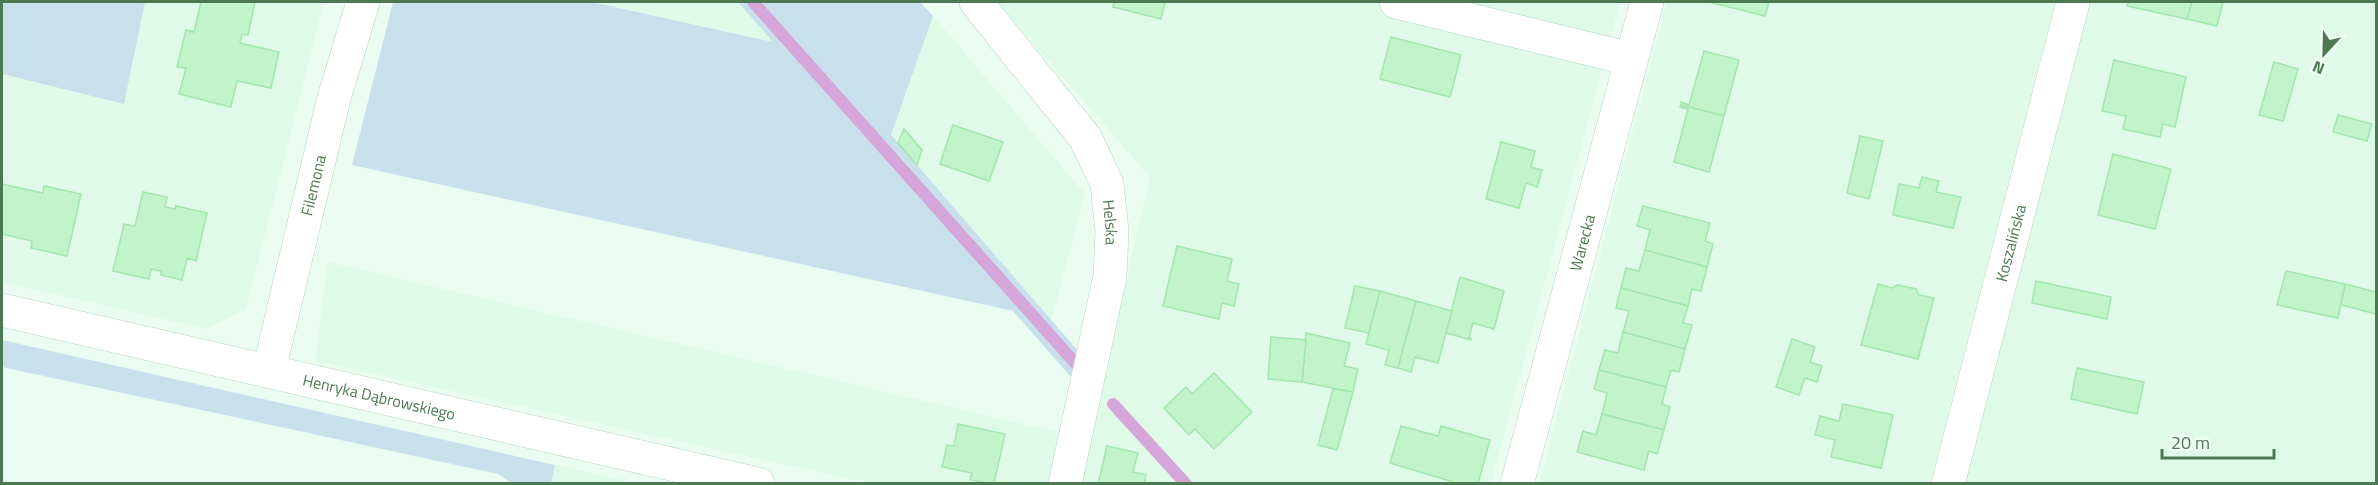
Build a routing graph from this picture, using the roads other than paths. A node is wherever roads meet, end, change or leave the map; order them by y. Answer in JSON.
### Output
{"nodes":[{"id":1,"x":363,"y":2,"type":"edge"},
{"id":2,"x":976,"y":2,"type":"edge"},
{"id":3,"x":1396,"y":2,"type":"edge"},
{"id":4,"x":1647,"y":2,"type":"edge"},
{"id":5,"x":2073,"y":2,"type":"edge"},
{"id":6,"x":1631,"y":59,"type":"junction"},
{"id":7,"x":2,"y":310,"type":"edge"},
{"id":8,"x":269,"y":370,"type":"junction"},
{"id":9,"x":758,"y":483,"type":"edge"},
{"id":10,"x":1065,"y":483,"type":"edge"},
{"id":11,"x":1517,"y":483,"type":"edge"},
{"id":12,"x":1948,"y":483,"type":"edge"}],
"edges":[{"from":1,"to":8,"type":"street","name":"Filemona"},
{"from":2,"to":10,"type":"street","name":"Helska"},
{"from":3,"to":6,"type":"street"},
{"from":4,"to":6,"type":"street","name":"Warecka"},
{"from":5,"to":12,"type":"street","name":"Koszalińska"},
{"from":6,"to":11,"type":"street","name":"Warecka"},
{"from":7,"to":8,"type":"street","name":"Henryka Dąbrowskiego"},
{"from":8,"to":9,"type":"street","name":"Henryka Dąbrowskiego"}]}
